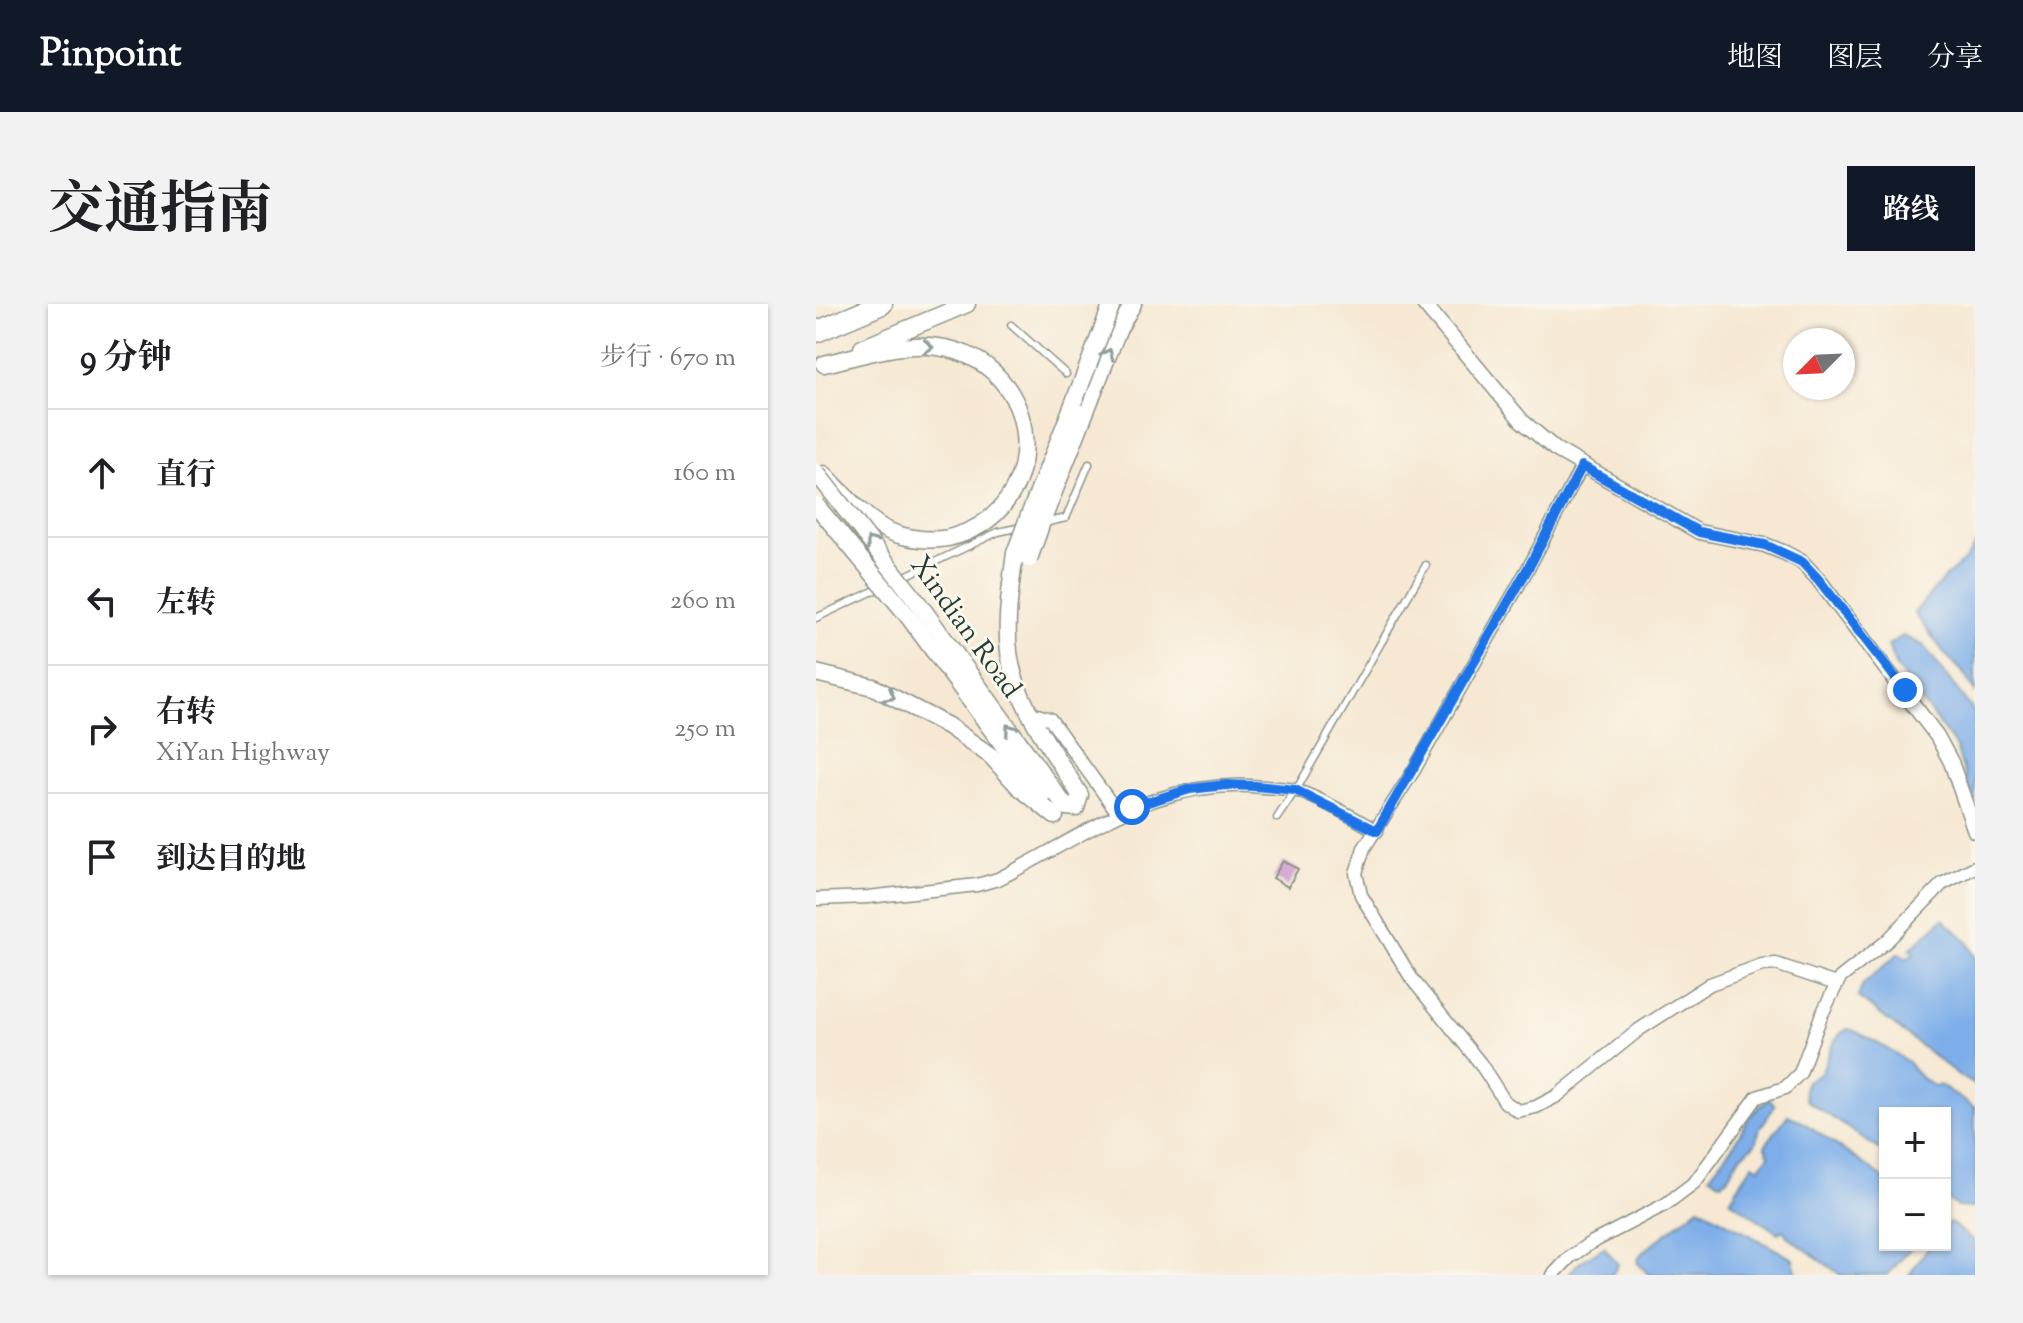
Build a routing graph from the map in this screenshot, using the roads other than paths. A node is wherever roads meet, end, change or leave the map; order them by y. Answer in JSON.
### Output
{"nodes":[{"id":1,"x":882,"y":304,"type":"edge"},
{"id":2,"x":967,"y":304,"type":"edge"},
{"id":3,"x":1112,"y":304,"type":"edge"},
{"id":4,"x":1133,"y":304,"type":"edge"},
{"id":5,"x":1424,"y":304,"type":"edge"},
{"id":6,"x":1011,"y":325,"type":"dead end"},
{"id":7,"x":816,"y":332,"type":"edge"},
{"id":8,"x":820,"y":366,"type":"edge"},
{"id":9,"x":1066,"y":374,"type":"dead end"},
{"id":10,"x":1089,"y":464,"type":"dead end"},
{"id":11,"x":816,"y":465,"type":"edge"},
{"id":12,"x":1582,"y":466,"type":"junction"},
{"id":13,"x":816,"y":472,"type":"edge"},
{"id":14,"x":816,"y":505,"type":"edge"},
{"id":15,"x":1035,"y":520,"type":"junction"},
{"id":16,"x":1426,"y":565,"type":"dead end"},
{"id":17,"x":914,"y":610,"type":"junction"},
{"id":18,"x":816,"y":618,"type":"edge"},
{"id":19,"x":816,"y":673,"type":"edge"},
{"id":20,"x":1031,"y":713,"type":"junction"},
{"id":21,"x":1295,"y":790,"type":"junction"},
{"id":22,"x":1076,"y":808,"type":"junction"},
{"id":23,"x":1118,"y":813,"type":"junction"},
{"id":24,"x":1055,"y":816,"type":"junction"},
{"id":25,"x":1277,"y":818,"type":"dead end"},
{"id":26,"x":1377,"y":831,"type":"junction"},
{"id":27,"x":1975,"y":831,"type":"edge"},
{"id":28,"x":1975,"y":867,"type":"edge"},
{"id":29,"x":816,"y":899,"type":"edge"},
{"id":30,"x":1836,"y":984,"type":"junction"},
{"id":31,"x":1553,"y":1275,"type":"edge"}],
"edges":[{"from":1,"to":7,"type":"highway"},
{"from":2,"to":8,"type":"main road"},
{"from":3,"to":15,"type":"main road","bridge":true},
{"from":15,"to":4,"type":"main road","one_way":true},
{"from":5,"to":12,"type":"street"},
{"from":6,"to":9,"type":"lane"},
{"from":8,"to":11,"type":"main road","one_way":true},
{"from":10,"to":18,"type":"lane"},
{"from":12,"to":26,"type":"street"},
{"from":12,"to":27,"type":"street"},
{"from":17,"to":13,"type":"main road","name":"Xindian Road","one_way":true,"bridge":true},
{"from":14,"to":17,"type":"main road","name":"Xindian Road","bridge":true},
{"from":15,"to":20,"type":"main road","bridge":true},
{"from":16,"to":21,"type":"lane"},
{"from":22,"to":17,"type":"main road","name":"Xindian Road","one_way":true},
{"from":17,"to":24,"type":"main road","name":"Xindian Road"},
{"from":19,"to":24,"type":"main road","one_way":true},
{"from":20,"to":22,"type":"main road"},
{"from":20,"to":23,"type":"street"},
{"from":21,"to":23,"type":"street"},
{"from":21,"to":25,"type":"lane"},
{"from":21,"to":26,"type":"street"},
{"from":22,"to":24,"type":"street"},
{"from":23,"to":29,"type":"street"},
{"from":26,"to":30,"type":"street"},
{"from":28,"to":30,"type":"street"},
{"from":30,"to":31,"type":"street"}]}
